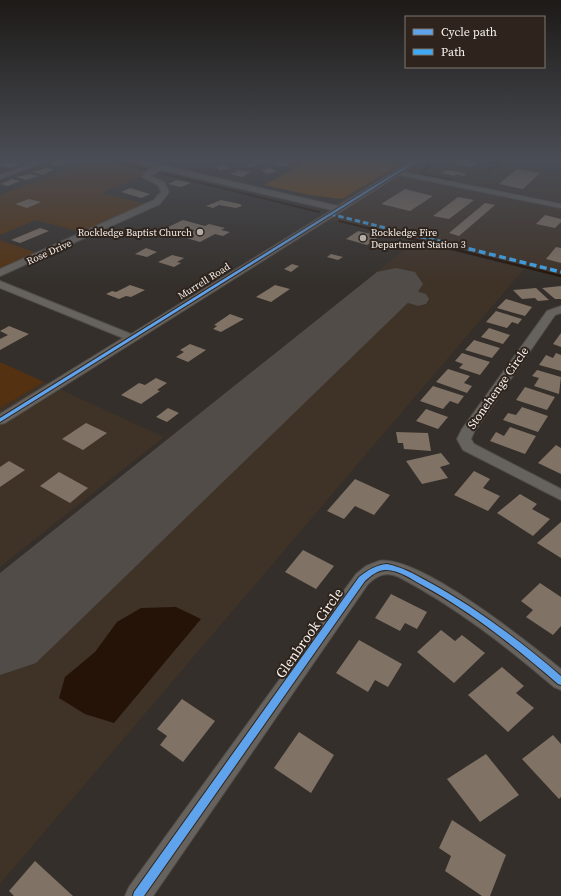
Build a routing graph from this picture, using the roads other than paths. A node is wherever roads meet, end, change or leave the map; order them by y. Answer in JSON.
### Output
{"nodes":[{"id":1,"x":158,"y":201,"type":"edge"},
{"id":2,"x":302,"y":201,"type":"edge"},
{"id":3,"x":351,"y":201,"type":"edge"},
{"id":4,"x":535,"y":201,"type":"edge"},
{"id":5,"x":561,"y":206,"type":"edge"},
{"id":6,"x":338,"y":209,"type":"junction"},
{"id":7,"x":0,"y":273,"type":"edge"},
{"id":8,"x":0,"y":284,"type":"edge"},
{"id":9,"x":561,"y":309,"type":"edge"},
{"id":10,"x":132,"y":338,"type":"junction"},
{"id":11,"x":0,"y":420,"type":"edge"},
{"id":12,"x":561,"y":495,"type":"edge"},
{"id":13,"x":561,"y":681,"type":"edge"},
{"id":14,"x":138,"y":896,"type":"edge"}],
"edges":[{"from":1,"to":7,"type":"street","name":"Rose Drive"},
{"from":2,"to":6,"type":"street"},
{"from":3,"to":6,"type":"street","name":"Murrell Road"},
{"from":4,"to":5,"type":"street"},
{"from":6,"to":10,"type":"street","name":"Murrell Road"},
{"from":8,"to":10,"type":"street"},
{"from":9,"to":12,"type":"street","name":"Stonehenge Circle"},
{"from":10,"to":11,"type":"street","name":"Murrell Road"},
{"from":13,"to":14,"type":"street","name":"Glenbrook Circle"}]}
